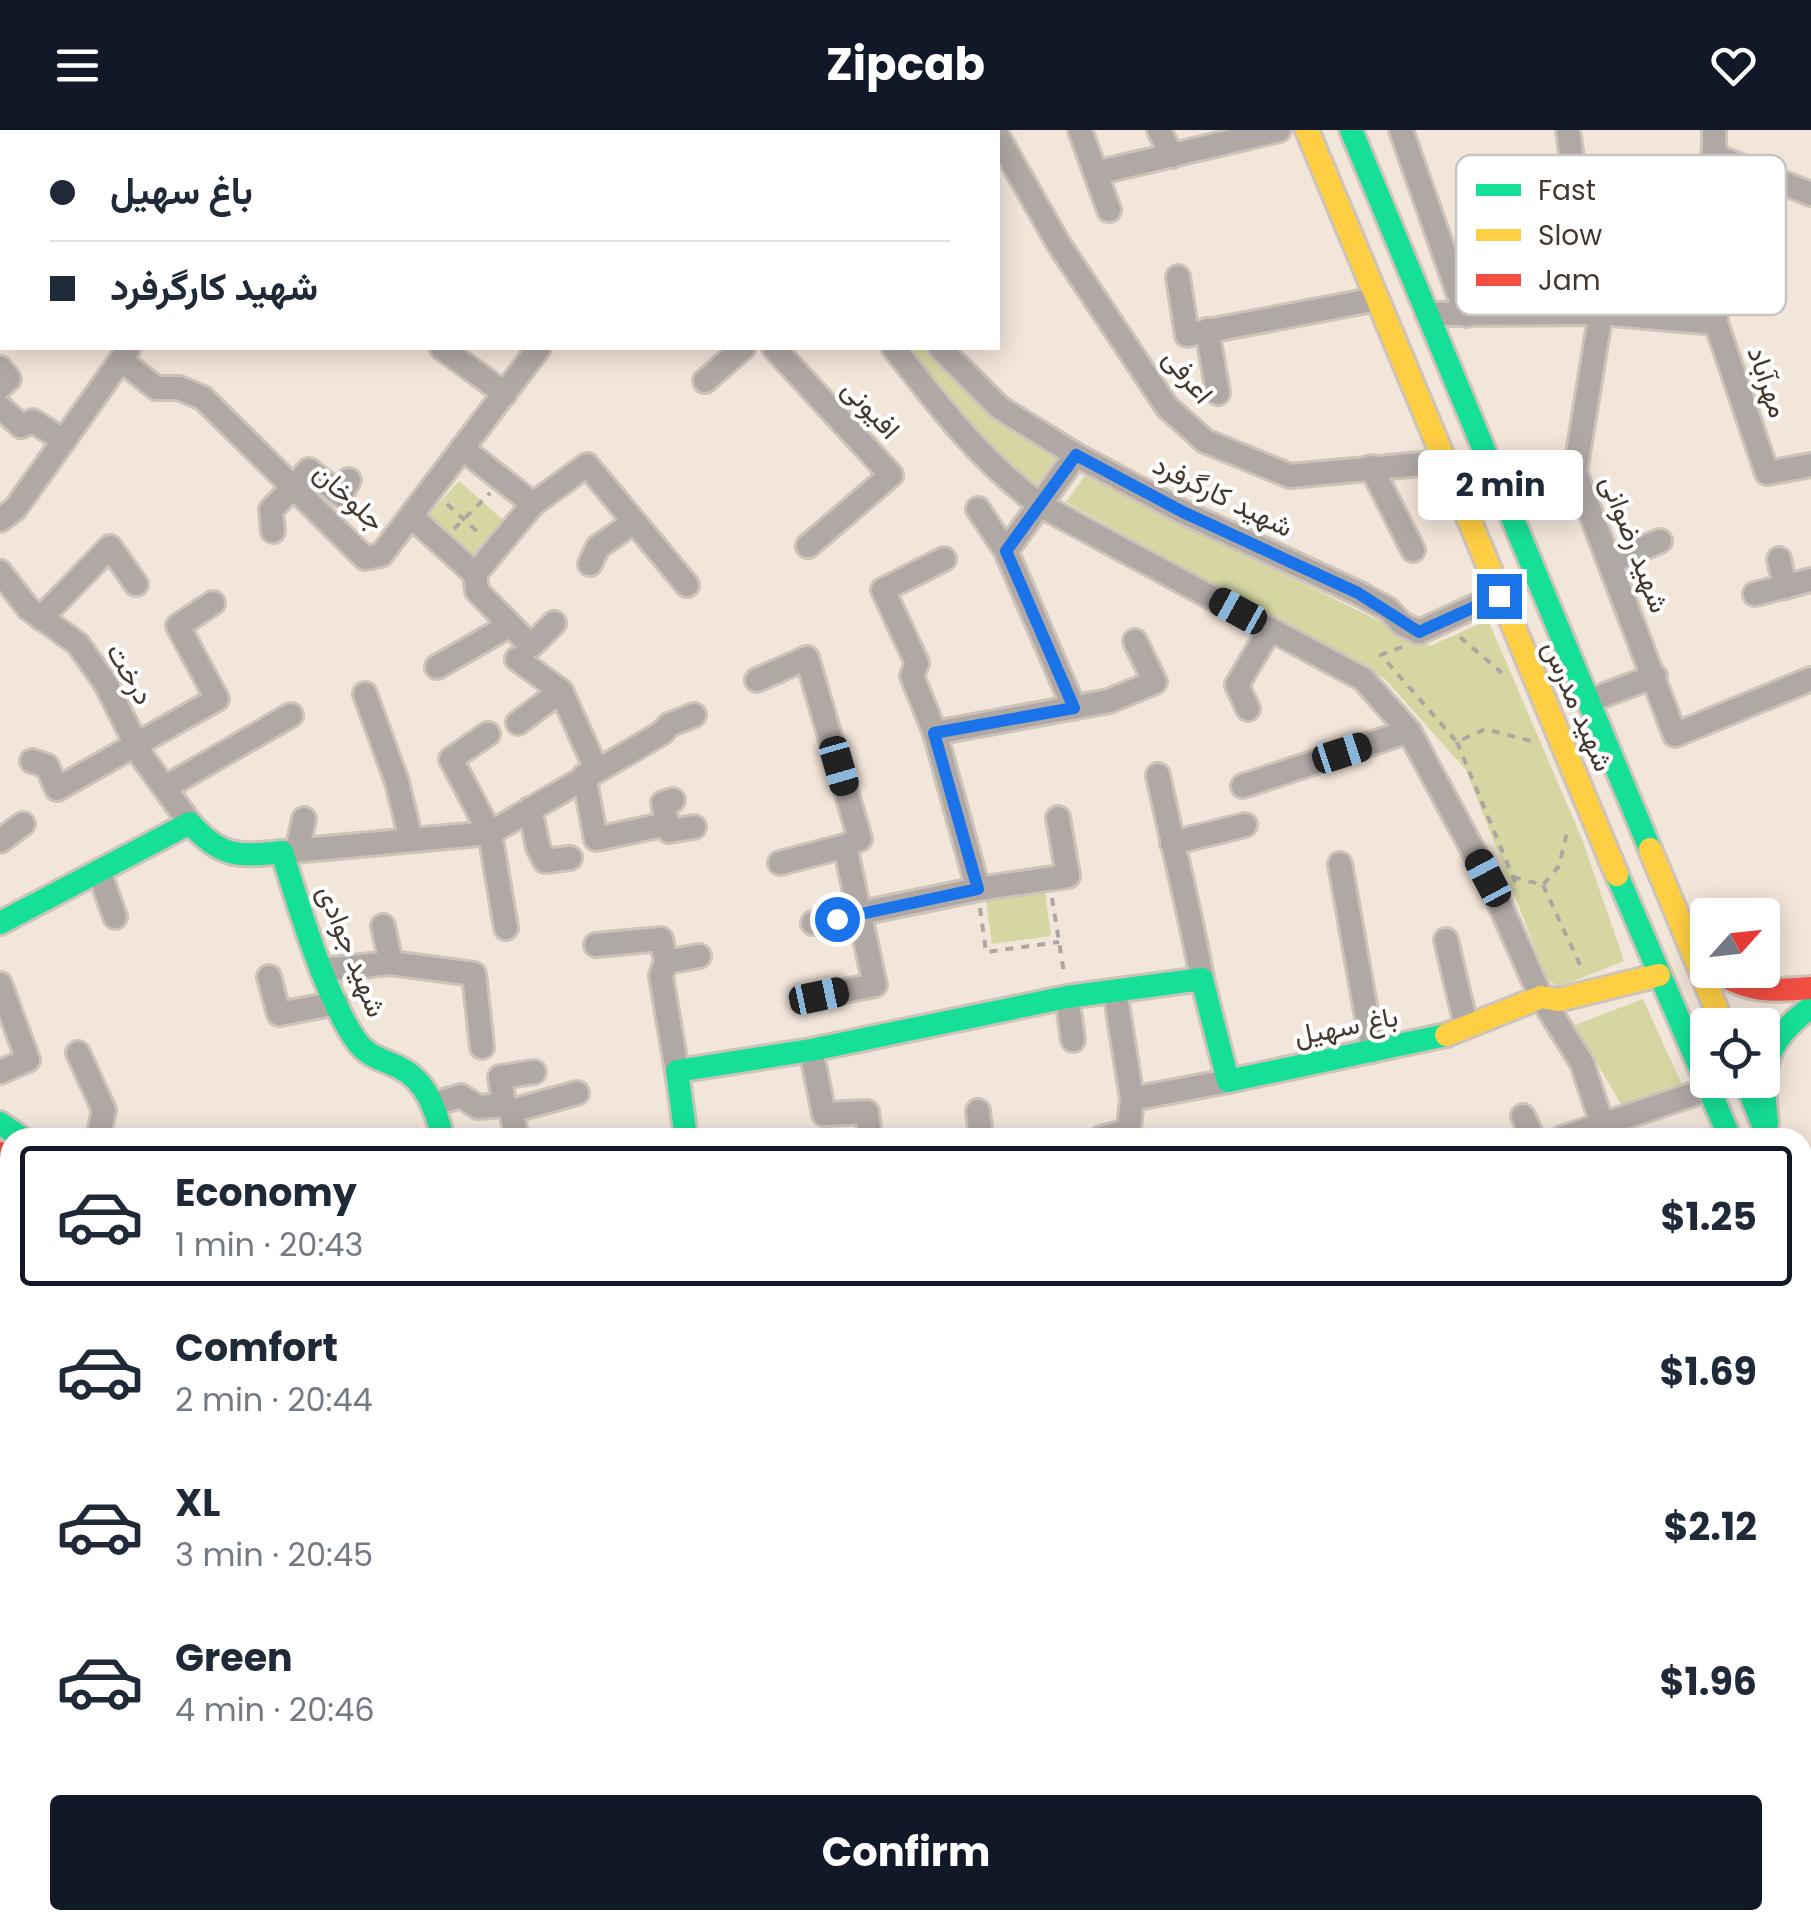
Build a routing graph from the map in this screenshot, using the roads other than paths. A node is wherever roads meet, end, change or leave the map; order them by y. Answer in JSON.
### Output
{"nodes":[{"id":1,"x":1080,"y":130,"type":"edge"},
{"id":2,"x":1159,"y":130,"type":"edge"},
{"id":3,"x":1279,"y":130,"type":"edge"},
{"id":4,"x":1307,"y":130,"type":"edge"},
{"id":5,"x":1351,"y":130,"type":"edge"},
{"id":6,"x":1402,"y":130,"type":"edge"},
{"id":7,"x":1568,"y":130,"type":"edge"},
{"id":8,"x":1714,"y":130,"type":"edge"},
{"id":9,"x":1000,"y":142,"type":"edge"},
{"id":10,"x":1572,"y":155,"type":"edge"},
{"id":11,"x":1714,"y":155,"type":"edge"},
{"id":12,"x":1172,"y":156,"type":"junction"},
{"id":13,"x":1096,"y":172,"type":"junction"},
{"id":14,"x":1786,"y":183,"type":"edge"},
{"id":15,"x":1811,"y":193,"type":"edge"},
{"id":16,"x":1109,"y":210,"type":"dead end"},
{"id":17,"x":1178,"y":277,"type":"dead end"},
{"id":18,"x":1456,"y":286,"type":"edge"},
{"id":19,"x":1377,"y":299,"type":"junction"},
{"id":20,"x":1426,"y":314,"type":"junction"},
{"id":21,"x":1456,"y":315,"type":"edge"},
{"id":22,"x":1601,"y":315,"type":"edge"},
{"id":23,"x":1624,"y":315,"type":"edge"},
{"id":24,"x":1716,"y":315,"type":"edge"},
{"id":25,"x":1716,"y":323,"type":"junction"},
{"id":26,"x":1207,"y":330,"type":"junction"},
{"id":27,"x":445,"y":350,"type":"edge"},
{"id":28,"x":538,"y":350,"type":"edge"},
{"id":29,"x":741,"y":350,"type":"edge"},
{"id":30,"x":776,"y":350,"type":"edge"},
{"id":31,"x":896,"y":350,"type":"edge"},
{"id":32,"x":942,"y":350,"type":"edge"},
{"id":33,"x":126,"y":354,"type":"edge"},
{"id":34,"x":0,"y":368,"type":"edge"},
{"id":35,"x":704,"y":380,"type":"dead end"},
{"id":36,"x":0,"y":387,"type":"edge"},
{"id":37,"x":1218,"y":393,"type":"dead end"},
{"id":38,"x":505,"y":394,"type":"junction"},
{"id":39,"x":0,"y":407,"type":"edge"},
{"id":40,"x":64,"y":442,"type":"junction"},
{"id":41,"x":462,"y":448,"type":"junction"},
{"id":42,"x":1076,"y":455,"type":"junction"},
{"id":43,"x":1444,"y":462,"type":"junction"},
{"id":44,"x":1811,"y":465,"type":"edge"},
{"id":45,"x":1371,"y":467,"type":"junction"},
{"id":46,"x":1574,"y":472,"type":"junction"},
{"id":47,"x":349,"y":480,"type":"dead end"},
{"id":48,"x":1496,"y":482,"type":"junction"},
{"id":49,"x":293,"y":488,"type":"junction"},
{"id":50,"x":533,"y":504,"type":"junction"},
{"id":51,"x":1040,"y":505,"type":"junction"},
{"id":52,"x":978,"y":510,"type":"dead end"},
{"id":53,"x":412,"y":516,"type":"junction"},
{"id":54,"x":0,"y":520,"type":"edge"},
{"id":55,"x":634,"y":522,"type":"junction"},
{"id":56,"x":273,"y":530,"type":"dead end"},
{"id":57,"x":1660,"y":542,"type":"dead end"},
{"id":58,"x":808,"y":546,"type":"dead end"},
{"id":59,"x":1413,"y":550,"type":"dead end"},
{"id":60,"x":1006,"y":551,"type":"junction"},
{"id":61,"x":944,"y":559,"type":"dead end"},
{"id":62,"x":1778,"y":560,"type":"dead end"},
{"id":63,"x":1610,"y":562,"type":"junction"},
{"id":64,"x":590,"y":564,"type":"dead end"},
{"id":65,"x":0,"y":572,"type":"edge"},
{"id":66,"x":475,"y":574,"type":"junction"},
{"id":67,"x":1811,"y":580,"type":"edge"},
{"id":68,"x":136,"y":584,"type":"dead end"},
{"id":69,"x":687,"y":585,"type":"dead end"},
{"id":70,"x":1785,"y":586,"type":"junction"},
{"id":71,"x":1755,"y":594,"type":"dead end"},
{"id":72,"x":1499,"y":596,"type":"junction"},
{"id":73,"x":213,"y":602,"type":"dead end"},
{"id":74,"x":511,"y":616,"type":"junction"},
{"id":75,"x":41,"y":618,"type":"junction"},
{"id":76,"x":554,"y":623,"type":"dead end"},
{"id":77,"x":1270,"y":628,"type":"junction"},
{"id":78,"x":1135,"y":640,"type":"dead end"},
{"id":79,"x":517,"y":659,"type":"dead end"},
{"id":80,"x":437,"y":667,"type":"dead end"},
{"id":81,"x":1655,"y":676,"type":"junction"},
{"id":82,"x":757,"y":680,"type":"dead end"},
{"id":83,"x":1811,"y":680,"type":"edge"},
{"id":84,"x":561,"y":691,"type":"junction"},
{"id":85,"x":365,"y":694,"type":"dead end"},
{"id":86,"x":1591,"y":700,"type":"junction"},
{"id":87,"x":1074,"y":708,"type":"junction"},
{"id":88,"x":1248,"y":709,"type":"dead end"},
{"id":89,"x":291,"y":715,"type":"dead end"},
{"id":90,"x":694,"y":715,"type":"dead end"},
{"id":91,"x":518,"y":723,"type":"dead end"},
{"id":92,"x":1409,"y":732,"type":"junction"},
{"id":93,"x":934,"y":733,"type":"junction"},
{"id":94,"x":488,"y":734,"type":"dead end"},
{"id":95,"x":136,"y":746,"type":"junction"},
{"id":96,"x":32,"y":760,"type":"dead end"},
{"id":97,"x":590,"y":773,"type":"junction"},
{"id":98,"x":1158,"y":775,"type":"dead end"},
{"id":99,"x":1243,"y":786,"type":"dead end"},
{"id":100,"x":166,"y":787,"type":"junction"},
{"id":101,"x":674,"y":800,"type":"dead end"},
{"id":102,"x":530,"y":809,"type":"junction"},
{"id":103,"x":1058,"y":818,"type":"dead end"},
{"id":104,"x":304,"y":819,"type":"dead end"},
{"id":105,"x":190,"y":823,"type":"junction"},
{"id":106,"x":23,"y":824,"type":"dead end"},
{"id":107,"x":666,"y":824,"type":"junction"},
{"id":108,"x":1245,"y":825,"type":"dead end"},
{"id":109,"x":694,"y":827,"type":"dead end"},
{"id":110,"x":490,"y":833,"type":"junction"},
{"id":111,"x":410,"y":840,"type":"junction"},
{"id":112,"x":0,"y":841,"type":"edge"},
{"id":113,"x":1172,"y":843,"type":"junction"},
{"id":114,"x":845,"y":846,"type":"junction"},
{"id":115,"x":290,"y":852,"type":"junction"},
{"id":116,"x":570,"y":858,"type":"dead end"},
{"id":117,"x":780,"y":863,"type":"dead end"},
{"id":118,"x":1340,"y":864,"type":"dead end"},
{"id":119,"x":99,"y":871,"type":"junction"},
{"id":120,"x":978,"y":889,"type":"junction"},
{"id":121,"x":861,"y":914,"type":"junction"},
{"id":122,"x":1677,"y":914,"type":"junction"},
{"id":123,"x":3,"y":916,"type":"edge"},
{"id":124,"x":115,"y":918,"type":"dead end"},
{"id":125,"x":813,"y":923,"type":"dead end"},
{"id":126,"x":383,"y":926,"type":"dead end"},
{"id":127,"x":506,"y":928,"type":"dead end"},
{"id":128,"x":1690,"y":932,"type":"edge"},
{"id":129,"x":1446,"y":940,"type":"dead end"},
{"id":130,"x":596,"y":945,"type":"dead end"},
{"id":131,"x":699,"y":956,"type":"dead end"},
{"id":132,"x":391,"y":963,"type":"junction"},
{"id":133,"x":322,"y":970,"type":"junction"},
{"id":134,"x":655,"y":974,"type":"junction"},
{"id":135,"x":1659,"y":975,"type":"junction"},
{"id":136,"x":269,"y":978,"type":"dead end"},
{"id":137,"x":1202,"y":979,"type":"junction"},
{"id":138,"x":0,"y":984,"type":"edge"},
{"id":139,"x":1740,"y":988,"type":"edge"},
{"id":140,"x":1811,"y":988,"type":"edge"},
{"id":141,"x":1115,"y":991,"type":"junction"},
{"id":142,"x":819,"y":996,"type":"dead end"},
{"id":143,"x":1541,"y":997,"type":"junction"},
{"id":144,"x":1068,"y":998,"type":"junction"},
{"id":145,"x":338,"y":1003,"type":"junction"},
{"id":146,"x":1811,"y":1007,"type":"edge"},
{"id":147,"x":1715,"y":1008,"type":"edge"},
{"id":148,"x":1766,"y":1008,"type":"edge"},
{"id":149,"x":1778,"y":1008,"type":"edge"},
{"id":150,"x":1780,"y":1011,"type":"edge"},
{"id":151,"x":1466,"y":1025,"type":"junction"},
{"id":152,"x":1073,"y":1040,"type":"dead end"},
{"id":153,"x":1690,"y":1046,"type":"edge"},
{"id":154,"x":482,"y":1047,"type":"dead end"},
{"id":155,"x":811,"y":1050,"type":"junction"},
{"id":156,"x":1374,"y":1051,"type":"junction"},
{"id":157,"x":78,"y":1052,"type":"dead end"},
{"id":158,"x":677,"y":1071,"type":"junction"},
{"id":159,"x":0,"y":1072,"type":"edge"},
{"id":160,"x":534,"y":1072,"type":"dead end"},
{"id":161,"x":1228,"y":1081,"type":"junction"},
{"id":162,"x":577,"y":1094,"type":"dead end"},
{"id":163,"x":1690,"y":1095,"type":"edge"},
{"id":164,"x":1713,"y":1098,"type":"edge"},
{"id":165,"x":1752,"y":1098,"type":"edge"},
{"id":166,"x":1763,"y":1098,"type":"edge"},
{"id":167,"x":1132,"y":1100,"type":"junction"},
{"id":168,"x":432,"y":1104,"type":"junction"},
{"id":169,"x":507,"y":1108,"type":"junction"},
{"id":170,"x":978,"y":1111,"type":"dead end"},
{"id":171,"x":1522,"y":1116,"type":"dead end"},
{"id":172,"x":1602,"y":1124,"type":"junction"},
{"id":173,"x":100,"y":1128,"type":"edge"},
{"id":174,"x":440,"y":1128,"type":"edge"},
{"id":175,"x":514,"y":1128,"type":"edge"},
{"id":176,"x":685,"y":1128,"type":"edge"},
{"id":177,"x":868,"y":1128,"type":"edge"},
{"id":178,"x":980,"y":1128,"type":"edge"},
{"id":179,"x":1128,"y":1128,"type":"edge"},
{"id":180,"x":1529,"y":1128,"type":"edge"},
{"id":181,"x":1591,"y":1128,"type":"edge"},
{"id":182,"x":1726,"y":1128,"type":"edge"},
{"id":183,"x":1764,"y":1128,"type":"edge"},
{"id":184,"x":1767,"y":1128,"type":"edge"}],
"edges":[{"from":1,"to":13,"type":"street"},
{"from":2,"to":12,"type":"street"},
{"from":3,"to":12,"type":"street"},
{"from":4,"to":19,"type":"main road","name":"شهید مدرس"},
{"from":5,"to":20,"type":"main road","name":"شهید مدرس"},
{"from":6,"to":18,"type":"street"},
{"from":7,"to":10,"type":"street"},
{"from":8,"to":11,"type":"street","name":"مهرآباد"},
{"from":9,"to":45,"type":"street","name":"اعرفی"},
{"from":12,"to":13,"type":"street"},
{"from":13,"to":16,"type":"street"},
{"from":14,"to":15,"type":"street"},
{"from":17,"to":26,"type":"street"},
{"from":19,"to":26,"type":"street"},
{"from":19,"to":43,"type":"main road","name":"شهید مدرس"},
{"from":20,"to":21,"type":"street"},
{"from":20,"to":48,"type":"main road","name":"شهید مدرس"},
{"from":22,"to":46,"type":"street","name":"شهید رضوانی"},
{"from":23,"to":25,"type":"street"},
{"from":24,"to":25,"type":"street","name":"مهرآباد"},
{"from":25,"to":44,"type":"street","name":"مهرآباد"},
{"from":26,"to":37,"type":"street"},
{"from":27,"to":38,"type":"street"},
{"from":28,"to":38,"type":"street","name":"جلوخان"},
{"from":29,"to":35,"type":"street"},
{"from":30,"to":58,"type":"street","name":"افیونی"},
{"from":31,"to":51,"type":"street"},
{"from":32,"to":42,"type":"street","name":"شهید کارگرفرد"},
{"from":33,"to":40,"type":"street"},
{"from":33,"to":49,"type":"street","name":"جلوخان"},
{"from":34,"to":36,"type":"street"},
{"from":38,"to":41,"type":"street","name":"جلوخان"},
{"from":39,"to":40,"type":"street"},
{"from":40,"to":54,"type":"street"},
{"from":41,"to":50,"type":"street"},
{"from":41,"to":53,"type":"street","name":"جلوخان"},
{"from":42,"to":51,"type":"street"},
{"from":42,"to":72,"type":"street","name":"شهید کارگرفرد"},
{"from":43,"to":45,"type":"street","name":"اعرفی"},
{"from":43,"to":72,"type":"main road","name":"شهید مدرس"},
{"from":45,"to":59,"type":"street"},
{"from":46,"to":48,"type":"street"},
{"from":46,"to":63,"type":"street","name":"شهید رضوانی"},
{"from":47,"to":49,"type":"street"},
{"from":48,"to":86,"type":"main road","name":"شهید مدرس"},
{"from":49,"to":53,"type":"street","name":"جلوخان"},
{"from":49,"to":56,"type":"street"},
{"from":50,"to":55,"type":"street"},
{"from":50,"to":66,"type":"street"},
{"from":51,"to":60,"type":"street"},
{"from":51,"to":77,"type":"street"},
{"from":52,"to":60,"type":"street"},
{"from":53,"to":66,"type":"street"},
{"from":55,"to":64,"type":"street"},
{"from":55,"to":69,"type":"street"},
{"from":57,"to":63,"type":"street"},
{"from":60,"to":87,"type":"street"},
{"from":61,"to":93,"type":"street"},
{"from":62,"to":70,"type":"street"},
{"from":63,"to":81,"type":"street","name":"شهید رضوانی"},
{"from":65,"to":75,"type":"street","name":"درخت"},
{"from":66,"to":74,"type":"street"},
{"from":67,"to":70,"type":"street"},
{"from":68,"to":75,"type":"street"},
{"from":70,"to":71,"type":"street"},
{"from":72,"to":135,"type":"main road","name":"شهید مدرس"},
{"from":73,"to":95,"type":"street"},
{"from":74,"to":76,"type":"street"},
{"from":74,"to":80,"type":"street"},
{"from":75,"to":95,"type":"street","name":"درخت"},
{"from":77,"to":88,"type":"street"},
{"from":77,"to":92,"type":"street"},
{"from":78,"to":87,"type":"street"},
{"from":79,"to":84,"type":"street"},
{"from":81,"to":83,"type":"street","name":"شهید رضوانی"},
{"from":81,"to":86,"type":"street"},
{"from":82,"to":114,"type":"street"},
{"from":84,"to":91,"type":"street"},
{"from":84,"to":97,"type":"street"},
{"from":85,"to":111,"type":"street"},
{"from":86,"to":122,"type":"main road","name":"شهید مدرس"},
{"from":87,"to":93,"type":"street"},
{"from":89,"to":100,"type":"street"},
{"from":90,"to":97,"type":"street"},
{"from":92,"to":99,"type":"street"},
{"from":92,"to":143,"type":"street"},
{"from":93,"to":120,"type":"street"},
{"from":94,"to":110,"type":"street"},
{"from":95,"to":96,"type":"street"},
{"from":95,"to":100,"type":"street","name":"درخت"},
{"from":97,"to":102,"type":"street"},
{"from":97,"to":107,"type":"street"},
{"from":98,"to":113,"type":"street"},
{"from":100,"to":105,"type":"street","name":"درخت"},
{"from":101,"to":107,"type":"street"},
{"from":102,"to":110,"type":"street"},
{"from":102,"to":116,"type":"street"},
{"from":103,"to":120,"type":"street"},
{"from":104,"to":115,"type":"street"},
{"from":105,"to":115,"type":"main road"},
{"from":105,"to":119,"type":"main road"},
{"from":106,"to":112,"type":"street"},
{"from":107,"to":109,"type":"street"},
{"from":108,"to":113,"type":"street"},
{"from":110,"to":111,"type":"street"},
{"from":110,"to":127,"type":"street"},
{"from":111,"to":115,"type":"street"},
{"from":113,"to":137,"type":"street"},
{"from":114,"to":117,"type":"street"},
{"from":114,"to":121,"type":"street"},
{"from":115,"to":133,"type":"main road","name":"شهید جوادی"},
{"from":118,"to":156,"type":"street"},
{"from":119,"to":123,"type":"main road"},
{"from":119,"to":124,"type":"street"},
{"from":120,"to":121,"type":"street"},
{"from":121,"to":125,"type":"street"},
{"from":121,"to":142,"type":"street"},
{"from":122,"to":128,"type":"main road"},
{"from":122,"to":147,"type":"main road","name":"شهید مدرس"},
{"from":126,"to":132,"type":"street"},
{"from":129,"to":151,"type":"street"},
{"from":130,"to":134,"type":"street"},
{"from":131,"to":134,"type":"street"},
{"from":132,"to":133,"type":"street"},
{"from":132,"to":154,"type":"street"},
{"from":133,"to":145,"type":"main road","name":"شهید جوادی"},
{"from":134,"to":158,"type":"street"},
{"from":135,"to":143,"type":"main road","name":"باغ سهیل"},
{"from":135,"to":153,"type":"main road","name":"شهید مدرس"},
{"from":136,"to":145,"type":"street"},
{"from":137,"to":141,"type":"main road"},
{"from":137,"to":161,"type":"main road"},
{"from":138,"to":159,"type":"street"},
{"from":139,"to":148,"type":"main road"},
{"from":140,"to":149,"type":"main road"},
{"from":141,"to":144,"type":"main road"},
{"from":141,"to":167,"type":"street"},
{"from":143,"to":151,"type":"main road","name":"باغ سهیل"},
{"from":143,"to":172,"type":"street"},
{"from":144,"to":152,"type":"street"},
{"from":144,"to":155,"type":"main road"},
{"from":145,"to":168,"type":"main road","name":"شهید جوادی"},
{"from":146,"to":150,"type":"main road"},
{"from":151,"to":156,"type":"main road","name":"باغ سهیل"},
{"from":155,"to":158,"type":"main road"},
{"from":155,"to":177,"type":"street"},
{"from":156,"to":161,"type":"main road","name":"باغ سهیل"},
{"from":157,"to":173,"type":"street"},
{"from":158,"to":176,"type":"main road"},
{"from":160,"to":169,"type":"street"},
{"from":161,"to":167,"type":"street"},
{"from":162,"to":169,"type":"street"},
{"from":163,"to":172,"type":"street"},
{"from":164,"to":182,"type":"main road","name":"شهید مدرس"},
{"from":165,"to":183,"type":"main road"},
{"from":166,"to":184,"type":"main road"},
{"from":167,"to":179,"type":"street"},
{"from":168,"to":169,"type":"street"},
{"from":168,"to":174,"type":"main road","name":"شهید جوادی"},
{"from":169,"to":175,"type":"street"},
{"from":170,"to":178,"type":"street"},
{"from":171,"to":180,"type":"street"},
{"from":172,"to":181,"type":"street"}]}
